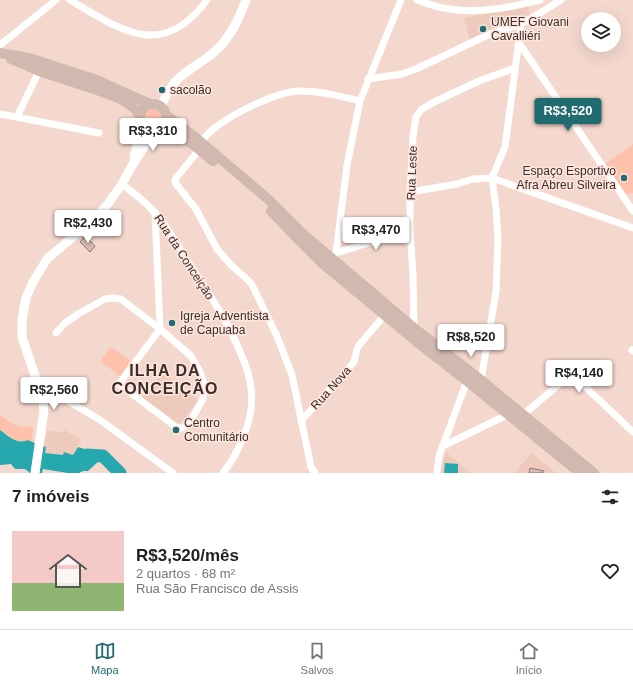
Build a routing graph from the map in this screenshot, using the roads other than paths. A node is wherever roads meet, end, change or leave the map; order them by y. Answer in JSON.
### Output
{"nodes":[{"id":1,"x":56,"y":0,"type":"edge"},
{"id":2,"x":70,"y":0,"type":"edge"},
{"id":3,"x":196,"y":0,"type":"edge"},
{"id":4,"x":246,"y":0,"type":"edge"},
{"id":5,"x":400,"y":0,"type":"edge"},
{"id":6,"x":417,"y":0,"type":"edge"},
{"id":7,"x":540,"y":0,"type":"edge"},
{"id":8,"x":561,"y":0,"type":"edge"},
{"id":9,"x":205,"y":2,"type":"edge"},
{"id":10,"x":522,"y":24,"type":"junction"},
{"id":11,"x":519,"y":43,"type":"junction"},
{"id":12,"x":0,"y":44,"type":"edge"},
{"id":13,"x":0,"y":54,"type":"edge"},
{"id":14,"x":515,"y":68,"type":"junction"},
{"id":15,"x":39,"y":71,"type":"junction"},
{"id":16,"x":368,"y":79,"type":"junction"},
{"id":17,"x":360,"y":101,"type":"junction"},
{"id":18,"x":150,"y":104,"type":"junction"},
{"id":19,"x":163,"y":111,"type":"junction"},
{"id":20,"x":0,"y":114,"type":"edge"},
{"id":21,"x":17,"y":118,"type":"junction"},
{"id":22,"x":142,"y":121,"type":"junction"},
{"id":23,"x":157,"y":129,"type":"junction"},
{"id":24,"x":99,"y":133,"type":"dead end"},
{"id":25,"x":200,"y":146,"type":"junction"},
{"id":26,"x":133,"y":164,"type":"junction"},
{"id":27,"x":492,"y":178,"type":"junction"},
{"id":28,"x":122,"y":184,"type":"junction"},
{"id":29,"x":410,"y":192,"type":"junction"},
{"id":30,"x":633,"y":211,"type":"edge"},
{"id":31,"x":155,"y":212,"type":"junction"},
{"id":32,"x":633,"y":228,"type":"edge"},
{"id":33,"x":410,"y":230,"type":"junction"},
{"id":34,"x":335,"y":257,"type":"junction"},
{"id":35,"x":385,"y":315,"type":"junction"},
{"id":36,"x":414,"y":328,"type":"junction"},
{"id":37,"x":160,"y":329,"type":"junction"},
{"id":38,"x":56,"y":333,"type":"dead end"},
{"id":39,"x":481,"y":380,"type":"junction"},
{"id":40,"x":467,"y":381,"type":"junction"},
{"id":41,"x":38,"y":383,"type":"junction"},
{"id":42,"x":507,"y":415,"type":"junction"},
{"id":43,"x":523,"y":415,"type":"junction"},
{"id":44,"x":301,"y":421,"type":"junction"},
{"id":45,"x":633,"y":432,"type":"edge"},
{"id":46,"x":443,"y":446,"type":"junction"},
{"id":47,"x":310,"y":471,"type":"edge"},
{"id":48,"x":35,"y":473,"type":"edge"},
{"id":49,"x":173,"y":473,"type":"edge"},
{"id":50,"x":223,"y":473,"type":"edge"},
{"id":51,"x":437,"y":473,"type":"edge"},
{"id":52,"x":580,"y":473,"type":"edge"},
{"id":53,"x":594,"y":473,"type":"edge"}],
"edges":[{"from":1,"to":12,"type":"street"},
{"from":2,"to":9,"type":"street"},
{"from":3,"to":9,"type":"street"},
{"from":4,"to":19,"type":"street"},
{"from":5,"to":16,"type":"street"},
{"from":6,"to":7,"type":"street"},
{"from":8,"to":10,"type":"street"},
{"from":10,"to":11,"type":"street"},
{"from":10,"to":16,"type":"street"},
{"from":11,"to":14,"type":"street"},
{"from":11,"to":30,"type":"street"},
{"from":13,"to":15,"type":"main road"},
{"from":13,"to":18,"type":"main road"},
{"from":14,"to":27,"type":"street"},
{"from":14,"to":29,"type":"street","name":"Rua Leste"},
{"from":15,"to":21,"type":"street"},
{"from":15,"to":22,"type":"main road"},
{"from":16,"to":17,"type":"street"},
{"from":17,"to":25,"type":"street"},
{"from":17,"to":34,"type":"street"},
{"from":18,"to":19,"type":"main road"},
{"from":18,"to":22,"type":"main road"},
{"from":19,"to":23,"type":"main road"},
{"from":19,"to":25,"type":"main road"},
{"from":20,"to":21,"type":"street"},
{"from":21,"to":24,"type":"street"},
{"from":22,"to":23,"type":"main road"},
{"from":22,"to":26,"type":"street"},
{"from":23,"to":25,"type":"main road"},
{"from":23,"to":26,"type":"street"},
{"from":25,"to":34,"type":"main road"},
{"from":25,"to":35,"type":"main road"},
{"from":25,"to":44,"type":"street"},
{"from":26,"to":28,"type":"street"},
{"from":27,"to":29,"type":"street"},
{"from":27,"to":32,"type":"street"},
{"from":27,"to":39,"type":"street"},
{"from":28,"to":31,"type":"street","name":"Rua da Conceição"},
{"from":28,"to":41,"type":"street"},
{"from":29,"to":33,"type":"street","name":"Rua Leste"},
{"from":31,"to":37,"type":"street"},
{"from":31,"to":50,"type":"street","name":"Rua da Conceição"},
{"from":33,"to":34,"type":"street"},
{"from":33,"to":36,"type":"street","name":"Rua Leste"},
{"from":34,"to":36,"type":"main road"},
{"from":35,"to":40,"type":"main road"},
{"from":35,"to":44,"type":"street","name":"Rua Nova"},
{"from":36,"to":39,"type":"main road"},
{"from":37,"to":37,"type":"street"},
{"from":37,"to":38,"type":"street"},
{"from":39,"to":43,"type":"main road"},
{"from":40,"to":42,"type":"main road"},
{"from":40,"to":46,"type":"street"},
{"from":41,"to":48,"type":"street"},
{"from":41,"to":49,"type":"street"},
{"from":42,"to":46,"type":"street"},
{"from":42,"to":52,"type":"main road"},
{"from":43,"to":45,"type":"street"},
{"from":43,"to":53,"type":"main road"},
{"from":44,"to":47,"type":"street"},
{"from":46,"to":51,"type":"street"}]}
